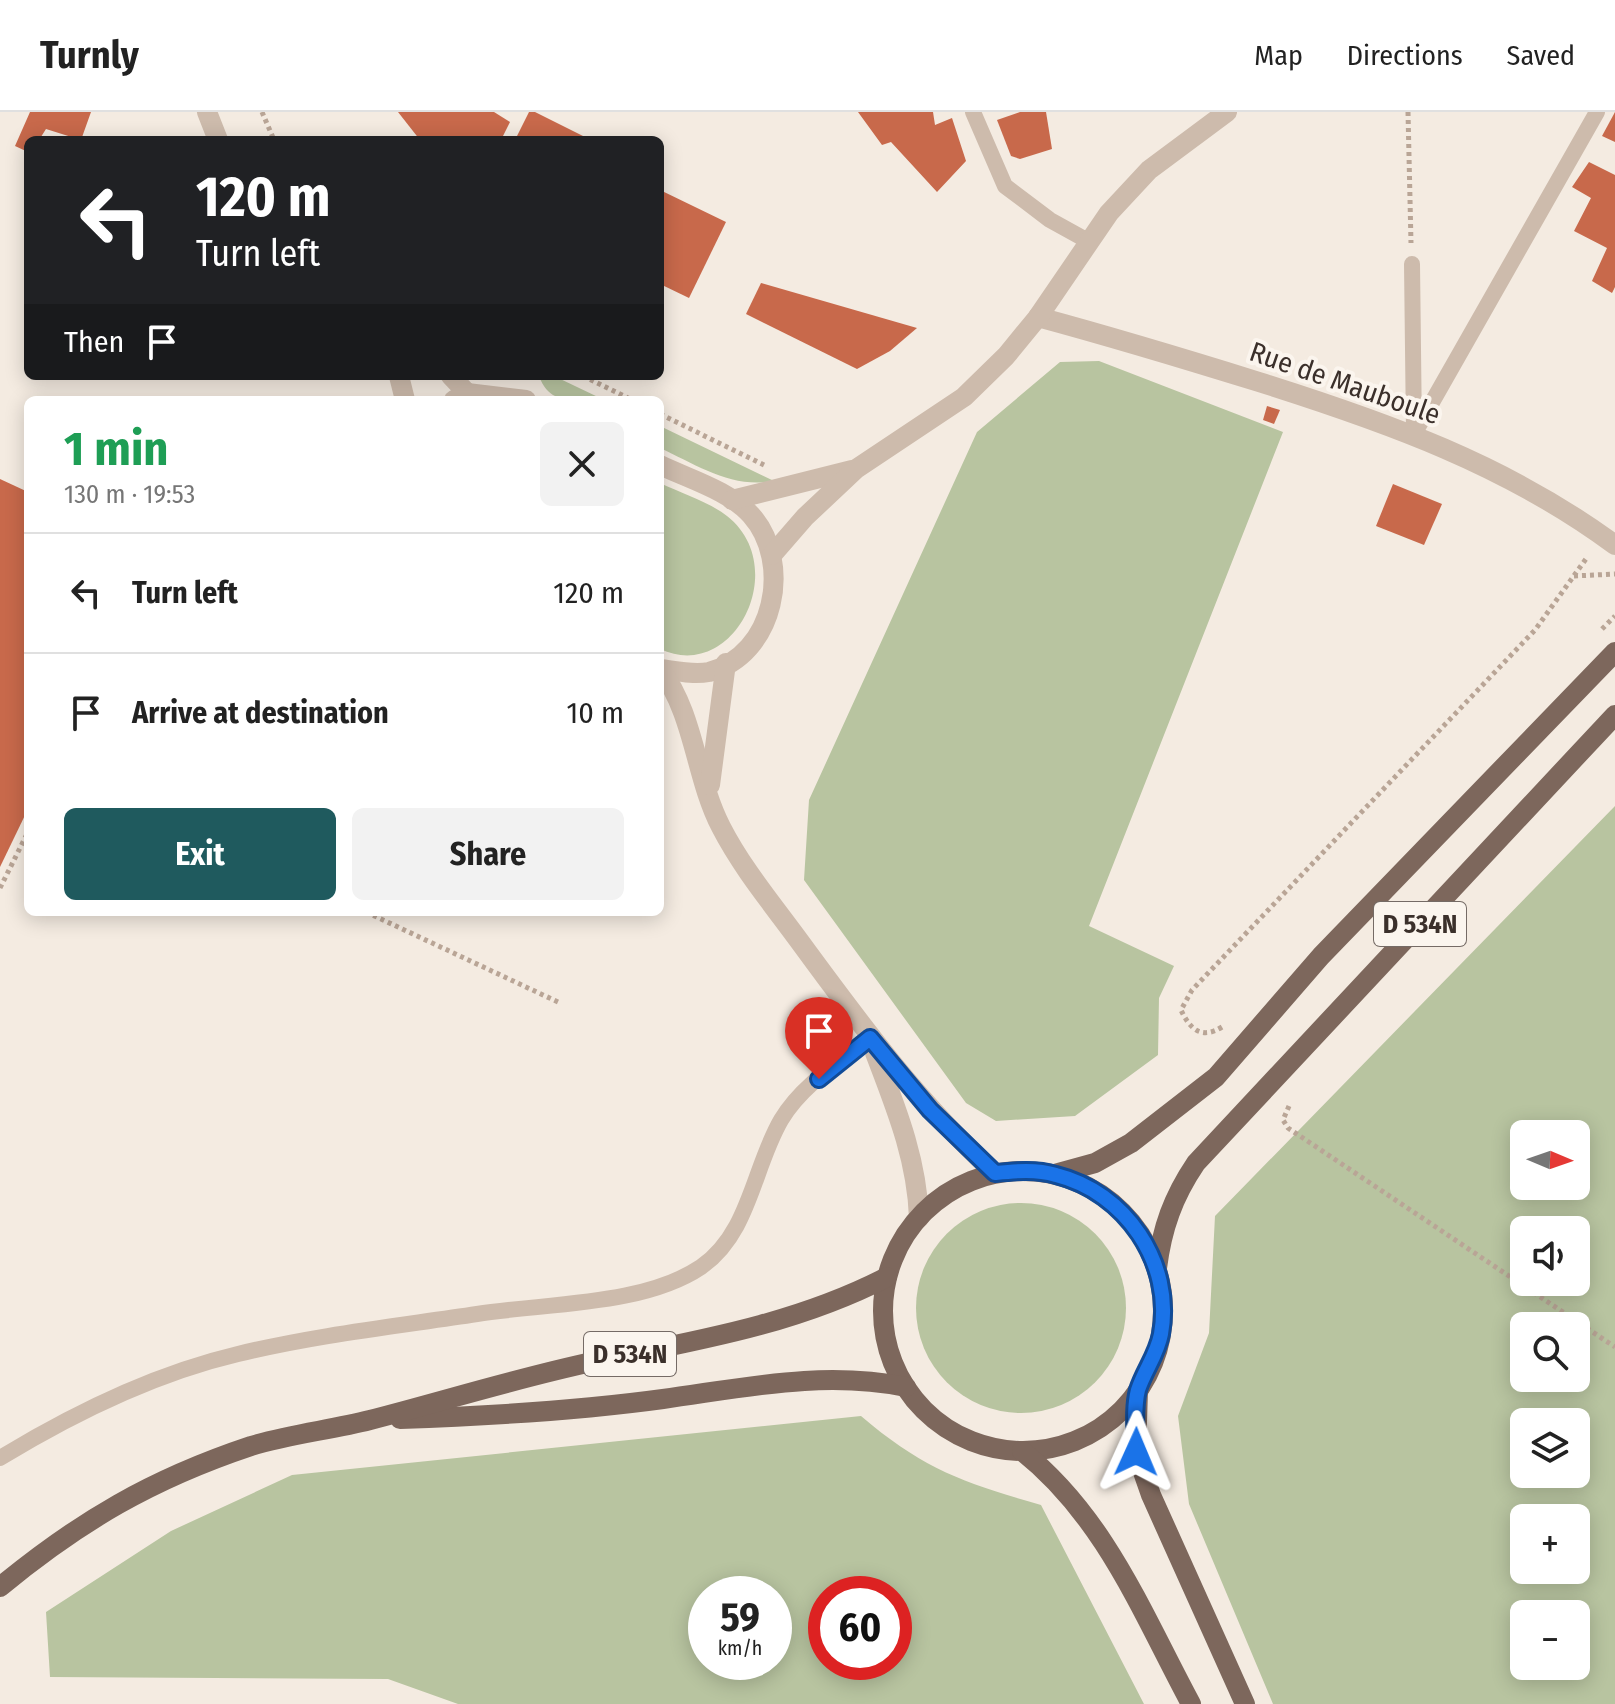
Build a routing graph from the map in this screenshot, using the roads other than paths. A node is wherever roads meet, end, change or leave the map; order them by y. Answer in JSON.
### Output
{"nodes":[{"id":1,"x":207,"y":112,"type":"edge"},
{"id":2,"x":973,"y":112,"type":"edge"},
{"id":3,"x":1227,"y":112,"type":"edge"},
{"id":4,"x":1597,"y":112,"type":"edge"},
{"id":5,"x":216,"y":136,"type":"edge"},
{"id":6,"x":1088,"y":241,"type":"junction"},
{"id":7,"x":1412,"y":264,"type":"road end"},
{"id":8,"x":1038,"y":317,"type":"junction"},
{"id":9,"x":1414,"y":434,"type":"junction"},
{"id":10,"x":664,"y":467,"type":"edge"},
{"id":11,"x":856,"y":469,"type":"junction"},
{"id":12,"x":732,"y":500,"type":"junction"},
{"id":13,"x":1609,"y":540,"type":"edge"},
{"id":14,"x":772,"y":555,"type":"junction"},
{"id":15,"x":1615,"y":652,"type":"edge"},
{"id":16,"x":726,"y":663,"type":"junction"},
{"id":17,"x":664,"y":669,"type":"edge"},
{"id":18,"x":664,"y":675,"type":"edge"},
{"id":19,"x":1615,"y":715,"type":"edge"},
{"id":20,"x":709,"y":792,"type":"junction"},
{"id":21,"x":870,"y":1038,"type":"junction"},
{"id":22,"x":995,"y":1173,"type":"junction"},
{"id":23,"x":1055,"y":1174,"type":"junction"},
{"id":24,"x":919,"y":1218,"type":"junction"},
{"id":25,"x":1157,"y":1268,"type":"junction"},
{"id":26,"x":887,"y":1277,"type":"junction"},
{"id":27,"x":906,"y":1387,"type":"junction"},
{"id":28,"x":1138,"y":1391,"type":"junction"},
{"id":29,"x":368,"y":1421,"type":"junction"},
{"id":30,"x":1022,"y":1451,"type":"junction"},
{"id":31,"x":0,"y":1458,"type":"edge"},
{"id":32,"x":0,"y":1587,"type":"edge"},
{"id":33,"x":1191,"y":1704,"type":"edge"},
{"id":34,"x":1245,"y":1704,"type":"edge"}],
"edges":[{"from":1,"to":5,"type":"street"},
{"from":2,"to":6,"type":"lane"},
{"from":3,"to":6,"type":"street"},
{"from":4,"to":9,"type":"lane"},
{"from":6,"to":8,"type":"street"},
{"from":7,"to":9,"type":"lane"},
{"from":8,"to":9,"type":"street","name":"Rue de Mauboule"},
{"from":8,"to":11,"type":"street"},
{"from":9,"to":13,"type":"street","name":"Rue de Mauboule"},
{"from":10,"to":12,"type":"street"},
{"from":11,"to":12,"type":"street"},
{"from":11,"to":14,"type":"street"},
{"from":12,"to":14,"type":"street"},
{"from":14,"to":16,"type":"street"},
{"from":15,"to":23,"type":"main road","number":"D 534N"},
{"from":16,"to":17,"type":"street"},
{"from":16,"to":20,"type":"street"},
{"from":18,"to":20,"type":"street"},
{"from":19,"to":25,"type":"main road","number":"D 534N"},
{"from":20,"to":21,"type":"street"},
{"from":21,"to":22,"type":"street"},
{"from":21,"to":24,"type":"street"},
{"from":21,"to":31,"type":"lane"},
{"from":22,"to":23,"type":"main road"},
{"from":22,"to":24,"type":"main road"},
{"from":23,"to":25,"type":"main road"},
{"from":24,"to":26,"type":"main road"},
{"from":25,"to":28,"type":"main road"},
{"from":26,"to":27,"type":"main road"},
{"from":26,"to":29,"type":"main road","number":"D 534N"},
{"from":27,"to":29,"type":"main road","number":"D 534N"},
{"from":27,"to":30,"type":"main road"},
{"from":28,"to":30,"type":"main road"},
{"from":28,"to":34,"type":"main road"},
{"from":29,"to":32,"type":"main road","number":"D 534N"},
{"from":30,"to":33,"type":"main road"}]}
